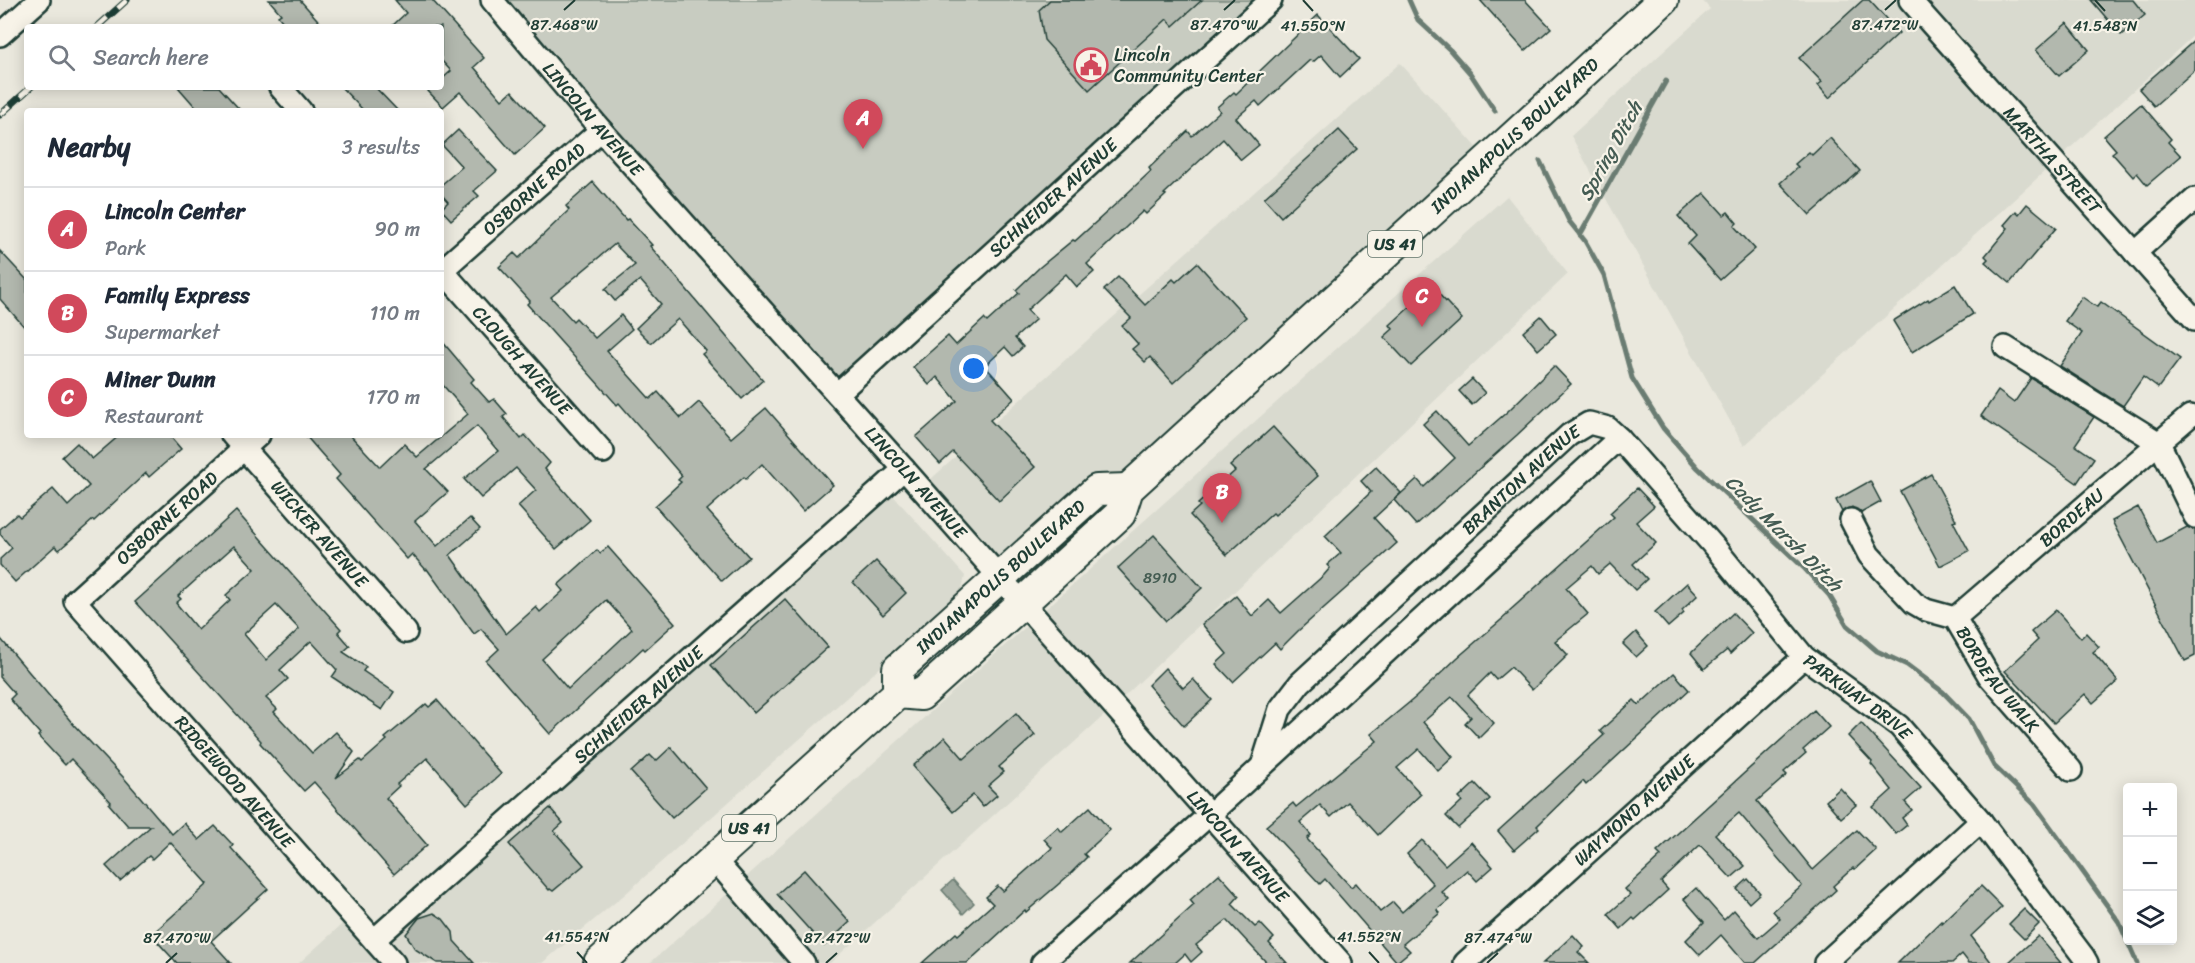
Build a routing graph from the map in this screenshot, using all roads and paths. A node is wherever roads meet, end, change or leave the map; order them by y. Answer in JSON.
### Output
{"nodes":[{"id":1,"x":39,"y":0,"type":"edge"},
{"id":2,"x":492,"y":0,"type":"edge"},
{"id":3,"x":1271,"y":0,"type":"edge"},
{"id":4,"x":1663,"y":0,"type":"edge"},
{"id":5,"x":1910,"y":0,"type":"edge"},
{"id":6,"x":0,"y":35,"type":"edge"},
{"id":7,"x":283,"y":90,"type":"edge"},
{"id":8,"x":298,"y":108,"type":"edge"},
{"id":9,"x":601,"y":130,"type":"junction"},
{"id":10,"x":2195,"y":199,"type":"edge"},
{"id":11,"x":2135,"y":253,"type":"junction"},
{"id":12,"x":444,"y":267,"type":"edge"},
{"id":13,"x":444,"y":273,"type":"edge"},
{"id":14,"x":2195,"y":320,"type":"edge"},
{"id":15,"x":2005,"y":347,"type":"dead end"},
{"id":16,"x":837,"y":394,"type":"junction"},
{"id":17,"x":2193,"y":411,"type":"edge"},
{"id":18,"x":1619,"y":438,"type":"junction"},
{"id":19,"x":245,"y":439,"type":"edge"},
{"id":20,"x":2159,"y":443,"type":"junction"},
{"id":21,"x":603,"y":452,"type":"dead end"},
{"id":22,"x":904,"y":469,"type":"junction"},
{"id":23,"x":1128,"y":489,"type":"junction"},
{"id":24,"x":2195,"y":517,"type":"edge"},
{"id":25,"x":1851,"y":520,"type":"dead end"},
{"id":26,"x":999,"y":578,"type":"junction"},
{"id":27,"x":75,"y":601,"type":"joint"},
{"id":28,"x":1021,"y":604,"type":"junction"},
{"id":29,"x":1955,"y":618,"type":"junction"},
{"id":30,"x":406,"y":632,"type":"dead end"},
{"id":31,"x":1804,"y":657,"type":"junction"},
{"id":32,"x":898,"y":693,"type":"junction"},
{"id":33,"x":1262,"y":766,"type":"junction"},
{"id":34,"x":2071,"y":770,"type":"dead end"},
{"id":35,"x":1209,"y":815,"type":"junction"},
{"id":36,"x":1981,"y":821,"type":"junction"},
{"id":37,"x":714,"y":859,"type":"junction"},
{"id":38,"x":374,"y":940,"type":"junction"},
{"id":39,"x":394,"y":963,"type":"edge"},
{"id":40,"x":599,"y":963,"type":"edge"},
{"id":41,"x":804,"y":963,"type":"edge"},
{"id":42,"x":1042,"y":963,"type":"edge"},
{"id":43,"x":1341,"y":963,"type":"edge"},
{"id":44,"x":1465,"y":963,"type":"edge"},
{"id":45,"x":1825,"y":963,"type":"edge"},
{"id":46,"x":2087,"y":963,"type":"edge"}],
"edges":[{"from":1,"to":6,"type":"street"},
{"from":2,"to":9,"type":"street","name":"LINCOLN AVENUE"},
{"from":3,"to":16,"type":"street","name":"SCHNEIDER AVENUE"},
{"from":4,"to":23,"type":"highway","name":"INDIANAPOLIS BOULEVARD","number":"US 41"},
{"from":5,"to":11,"type":"street","name":"MARTHA STREET"},
{"from":7,"to":8,"type":"street"},
{"from":9,"to":12,"type":"street","name":"OSBORNE ROAD"},
{"from":9,"to":16,"type":"street","name":"LINCOLN AVENUE"},
{"from":10,"to":11,"type":"street"},
{"from":11,"to":14,"type":"street","name":"MARTHA STREET"},
{"from":13,"to":21,"type":"street","name":"CLOUGH AVENUE"},
{"from":15,"to":20,"type":"street"},
{"from":16,"to":22,"type":"street","name":"LINCOLN AVENUE"},
{"from":17,"to":20,"type":"street","name":"BORDEAU"},
{"from":18,"to":31,"type":"street","name":"PARKWAY DRIVE"},
{"from":18,"to":33,"type":"street","name":"BRANTON AVENUE"},
{"from":18,"to":33,"type":"street","name":"BRANTON AVENUE"},
{"from":19,"to":27,"type":"street","name":"OSBORNE ROAD"},
{"from":19,"to":30,"type":"street","name":"WICKER AVENUE"},
{"from":20,"to":24,"type":"street"},
{"from":20,"to":29,"type":"street","name":"BORDEAU"},
{"from":22,"to":26,"type":"street","name":"LINCOLN AVENUE"},
{"from":22,"to":38,"type":"street","name":"SCHNEIDER AVENUE"},
{"from":23,"to":26,"type":"highway","name":"INDIANAPOLIS BOULEVARD"},
{"from":23,"to":28,"type":"highway","name":"INDIANAPOLIS BOULEVARD","number":"US 41"},
{"from":25,"to":29,"type":"street","name":"BORDEAU WALK"},
{"from":26,"to":28,"type":"street","name":"LINCOLN AVENUE"},
{"from":26,"to":32,"type":"highway","name":"INDIANAPOLIS BOULEVARD"},
{"from":27,"to":38,"type":"street","name":"RIDGEWOOD AVENUE"},
{"from":28,"to":32,"type":"highway","name":"INDIANAPOLIS BOULEVARD","number":"US 41"},
{"from":28,"to":35,"type":"street","name":"LINCOLN AVENUE"},
{"from":29,"to":34,"type":"street","name":"BORDEAU WALK"},
{"from":31,"to":36,"type":"street","name":"PARKWAY DRIVE"},
{"from":31,"to":44,"type":"street","name":"WAYMOND AVENUE"},
{"from":32,"to":37,"type":"highway","number":"US 41"},
{"from":33,"to":35,"type":"street","name":"BRANTON AVENUE"},
{"from":35,"to":42,"type":"street","name":"BRANTON AVENUE"},
{"from":35,"to":43,"type":"street","name":"LINCOLN AVENUE"},
{"from":36,"to":45,"type":"street"},
{"from":36,"to":46,"type":"street","name":"PARKWAY DRIVE"},
{"from":37,"to":40,"type":"highway","number":"US 41"},
{"from":37,"to":41,"type":"street"},
{"from":38,"to":39,"type":"street","name":"RIDGEWOOD AVENUE"}]}
